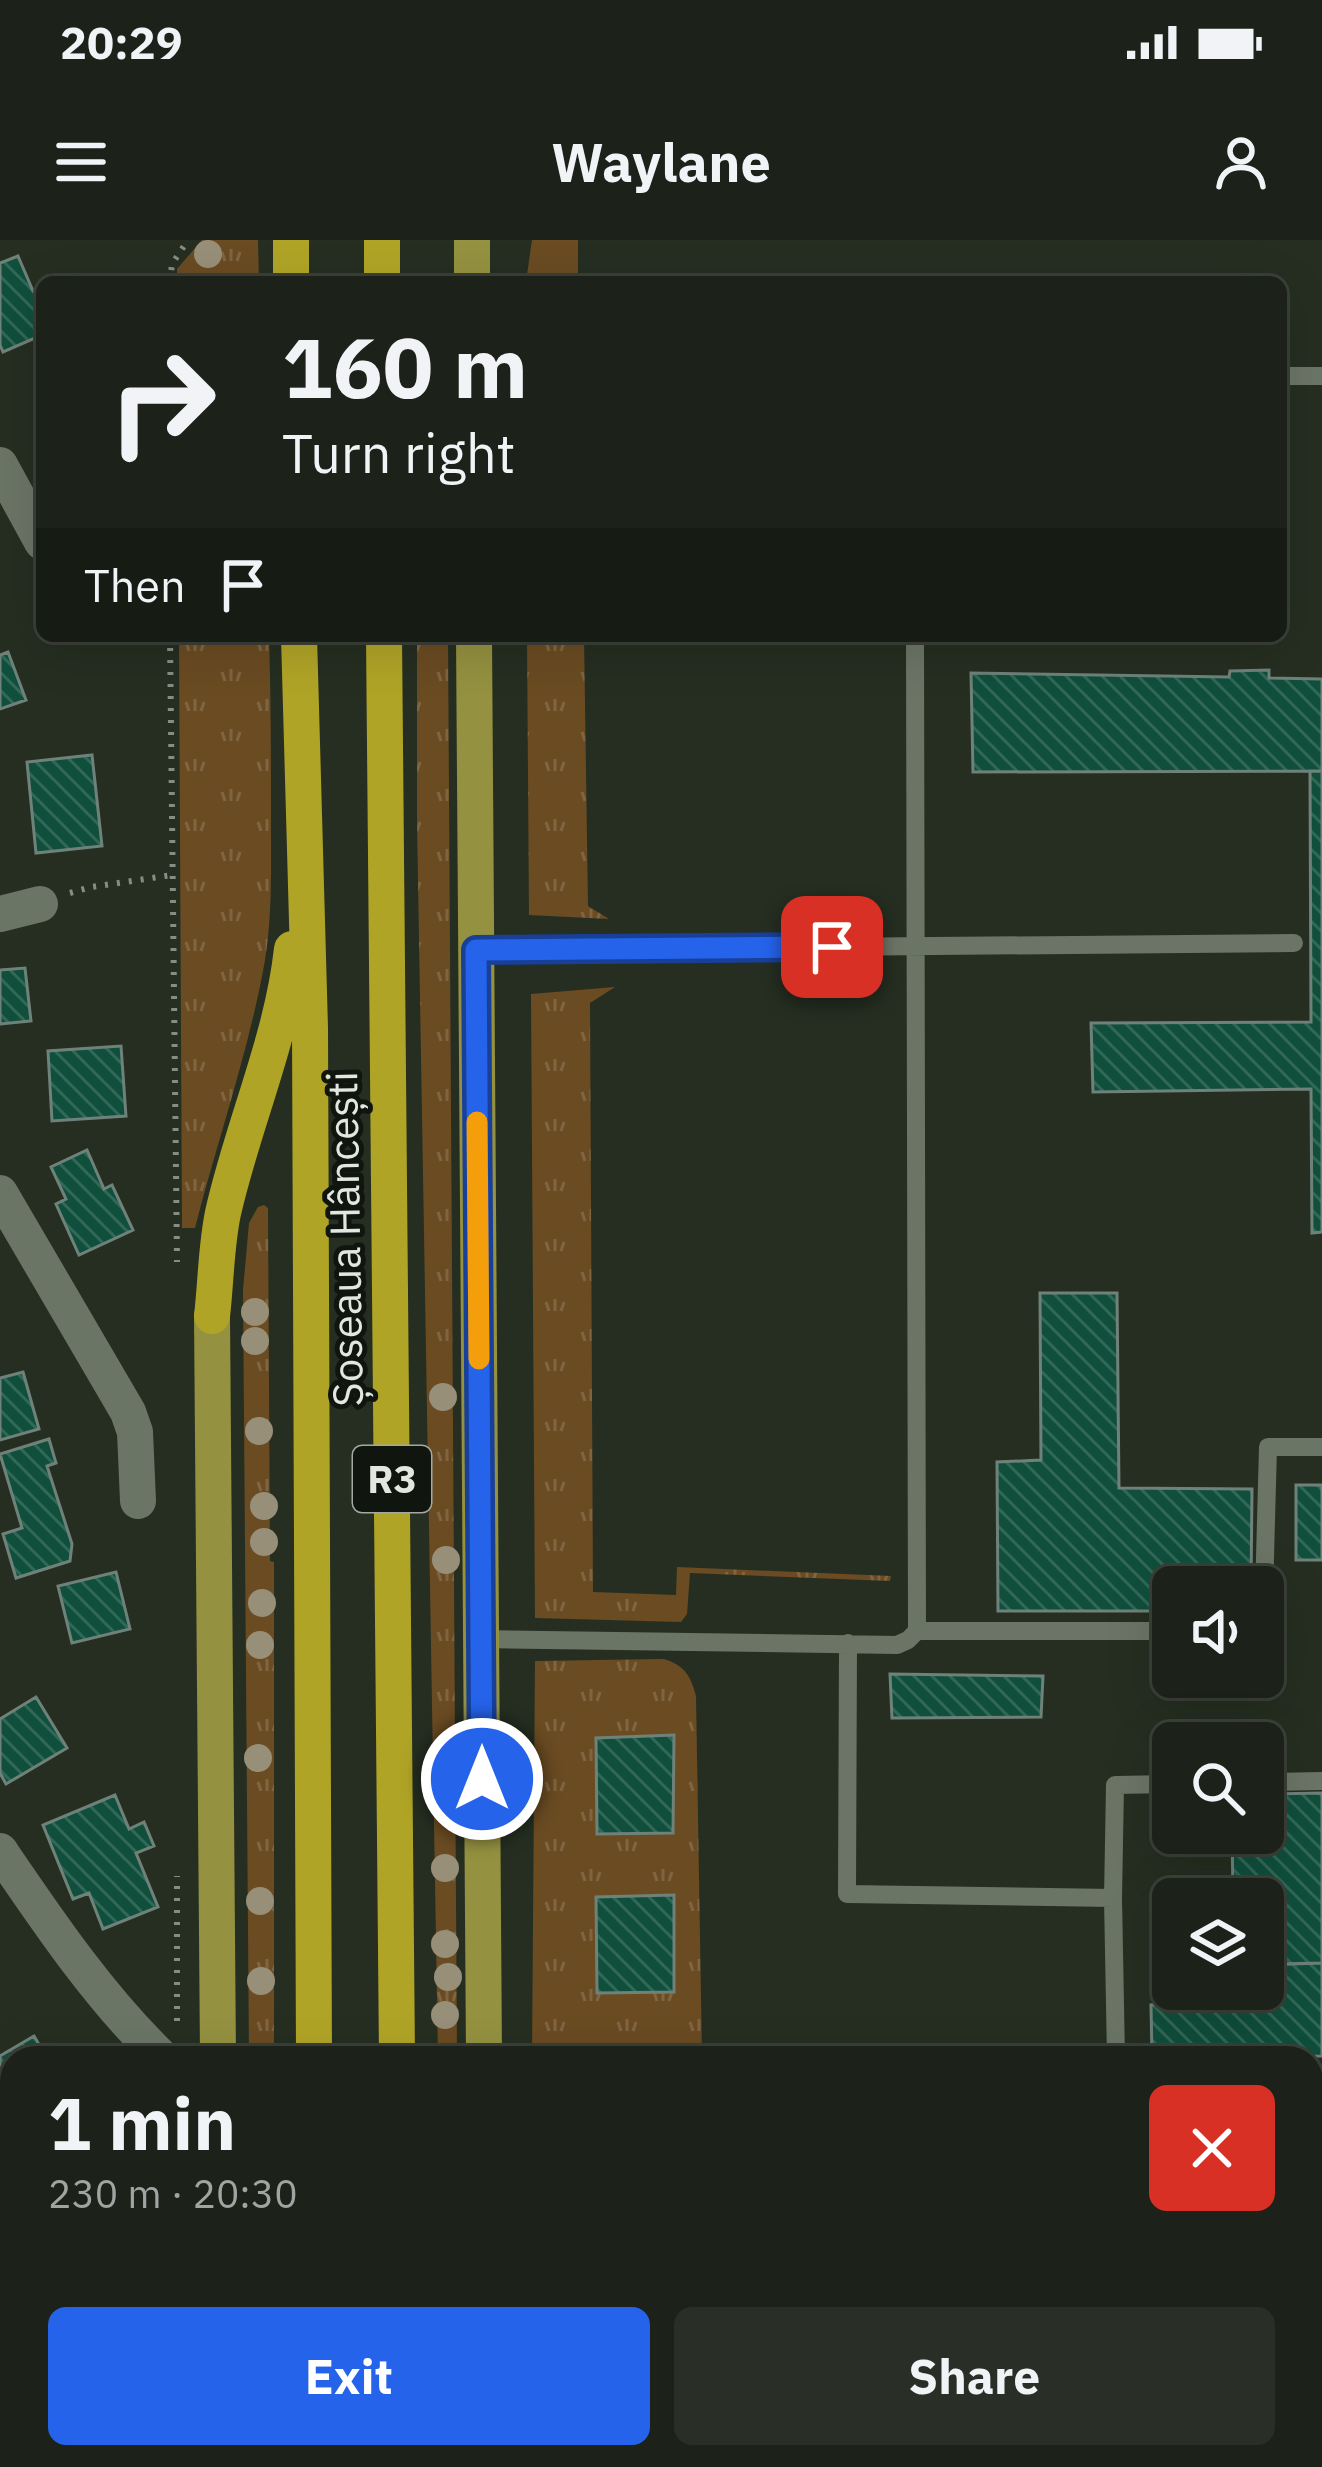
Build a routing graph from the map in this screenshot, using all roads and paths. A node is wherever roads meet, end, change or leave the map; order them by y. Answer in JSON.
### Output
{"nodes":[{"id":1,"x":188,"y":240,"type":"edge"},
{"id":2,"x":291,"y":240,"type":"edge"},
{"id":3,"x":382,"y":240,"type":"edge"},
{"id":4,"x":472,"y":240,"type":"edge"},
{"id":5,"x":171,"y":276,"type":"edge"},
{"id":6,"x":291,"y":276,"type":"edge"},
{"id":7,"x":382,"y":276,"type":"edge"},
{"id":8,"x":472,"y":276,"type":"edge"},
{"id":9,"x":1287,"y":376,"type":"edge"},
{"id":10,"x":1322,"y":376,"type":"edge"},
{"id":11,"x":0,"y":465,"type":"edge"},
{"id":12,"x":36,"y":531,"type":"edge"},
{"id":13,"x":170,"y":642,"type":"edge"},
{"id":14,"x":299,"y":642,"type":"edge"},
{"id":15,"x":384,"y":642,"type":"edge"},
{"id":16,"x":474,"y":642,"type":"edge"},
{"id":17,"x":914,"y":642,"type":"edge"},
{"id":18,"x":304,"y":832,"type":"junction"},
{"id":19,"x":172,"y":875,"type":"junction"},
{"id":20,"x":40,"y":904,"type":"joint"},
{"id":21,"x":0,"y":914,"type":"edge"},
{"id":22,"x":1294,"y":943,"type":"dead end"},
{"id":23,"x":916,"y":947,"type":"junction"},
{"id":24,"x":476,"y":950,"type":"junction"},
{"id":25,"x":0,"y":1193,"type":"edge"},
{"id":26,"x":177,"y":1200,"type":"dead end"},
{"id":27,"x":212,"y":1316,"type":"joint"},
{"id":28,"x":1322,"y":1447,"type":"edge"},
{"id":29,"x":138,"y":1501,"type":"dead end"},
{"id":30,"x":1265,"y":1566,"type":"edge"},
{"id":31,"x":916,"y":1631,"type":"junction"},
{"id":32,"x":1152,"y":1631,"type":"edge"},
{"id":33,"x":481,"y":1639,"type":"junction"},
{"id":34,"x":848,"y":1643,"type":"junction"},
{"id":35,"x":1322,"y":1781,"type":"edge"},
{"id":36,"x":1284,"y":1782,"type":"edge"},
{"id":37,"x":1152,"y":1784,"type":"edge"},
{"id":38,"x":0,"y":1851,"type":"edge"},
{"id":39,"x":1113,"y":1898,"type":"junction"},
{"id":40,"x":151,"y":2046,"type":"edge"},
{"id":41,"x":218,"y":2046,"type":"edge"},
{"id":42,"x":314,"y":2046,"type":"edge"},
{"id":43,"x":397,"y":2046,"type":"edge"},
{"id":44,"x":484,"y":2046,"type":"edge"},
{"id":45,"x":1115,"y":2046,"type":"edge"}],
"edges":[{"from":1,"to":5,"type":"path"},
{"from":2,"to":6,"type":"highway"},
{"from":3,"to":7,"type":"highway"},
{"from":4,"to":8,"type":"main road"},
{"from":9,"to":10,"type":"lane"},
{"from":11,"to":12,"type":"street"},
{"from":13,"to":19,"type":"path"},
{"from":14,"to":18,"type":"highway","name":"Șoseaua Hâncești","number":"R3"},
{"from":15,"to":43,"type":"highway","name":"Șoseaua Hâncești","number":"R3"},
{"from":16,"to":24,"type":"main road","number":"R3"},
{"from":17,"to":23,"type":"lane"},
{"from":18,"to":27,"type":"highway","name":"Șoseaua Hâncești","number":"R3"},
{"from":18,"to":42,"type":"highway","name":"Șoseaua Hâncești","number":"R3"},
{"from":19,"to":20,"type":"path"},
{"from":19,"to":26,"type":"path"},
{"from":20,"to":21,"type":"street"},
{"from":22,"to":23,"type":"lane"},
{"from":23,"to":24,"type":"lane"},
{"from":23,"to":31,"type":"lane"},
{"from":24,"to":33,"type":"main road","number":"R3"},
{"from":25,"to":29,"type":"street"},
{"from":27,"to":41,"type":"main road","name":"Șoseaua Hâncești","number":"R3"},
{"from":28,"to":30,"type":"lane"},
{"from":31,"to":32,"type":"lane"},
{"from":31,"to":34,"type":"lane"},
{"from":33,"to":34,"type":"lane"},
{"from":33,"to":44,"type":"main road","number":"R3"},
{"from":34,"to":39,"type":"lane"},
{"from":35,"to":36,"type":"lane"},
{"from":37,"to":39,"type":"lane"},
{"from":38,"to":40,"type":"street"},
{"from":39,"to":45,"type":"lane"}]}
